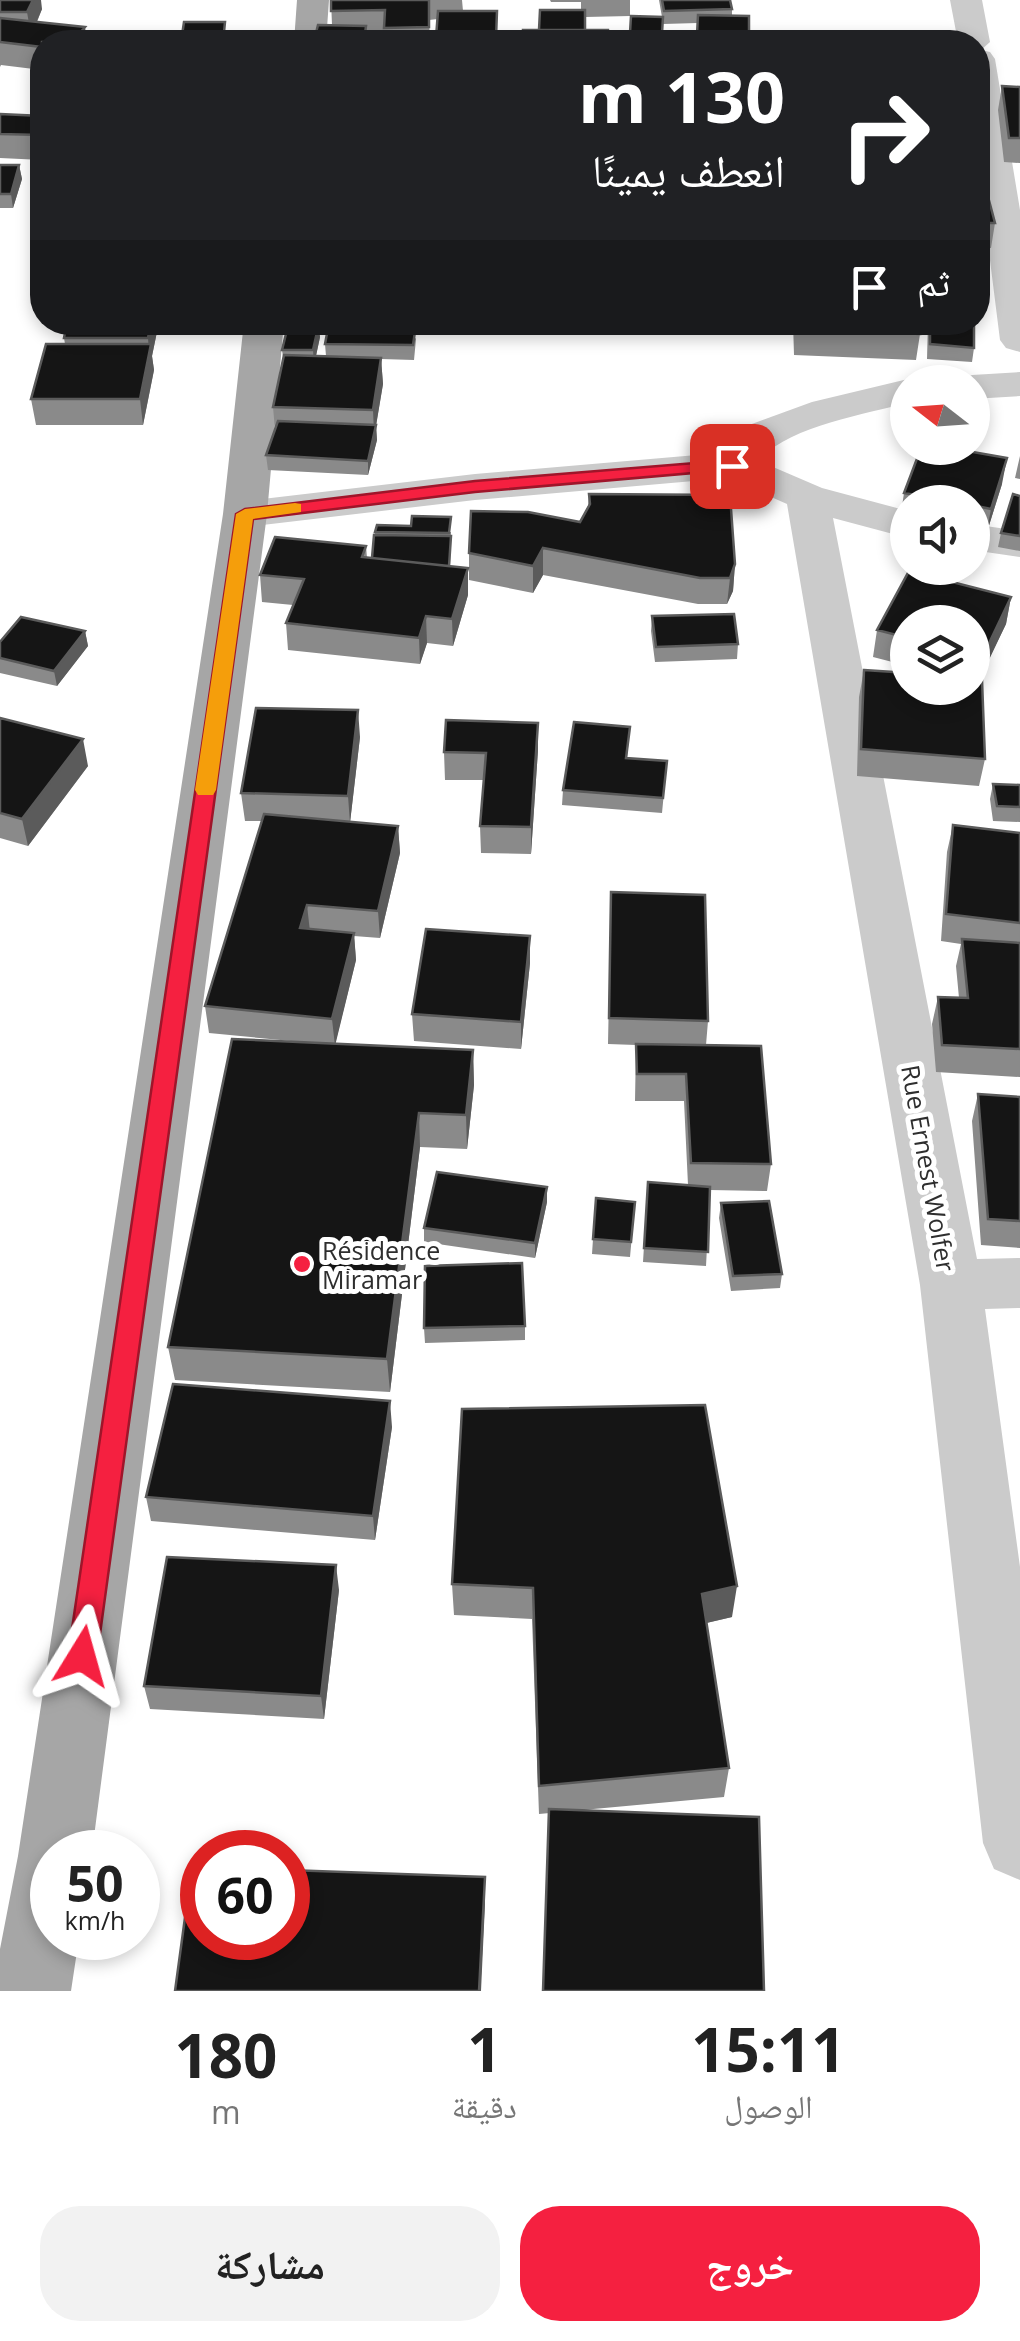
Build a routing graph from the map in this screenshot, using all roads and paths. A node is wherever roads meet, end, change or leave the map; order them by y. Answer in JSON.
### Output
{"nodes":[{"id":1,"x":313,"y":0,"type":"edge"},
{"id":2,"x":966,"y":0,"type":"edge"},
{"id":3,"x":311,"y":30,"type":"edge"},
{"id":4,"x":972,"y":30,"type":"edge"},
{"id":5,"x":990,"y":124,"type":"edge"},
{"id":6,"x":1010,"y":212,"type":"edge"},
{"id":7,"x":263,"y":335,"type":"edge"},
{"id":8,"x":1020,"y":340,"type":"edge"},
{"id":9,"x":1020,"y":384,"type":"edge"},
{"id":10,"x":990,"y":386,"type":"edge"},
{"id":11,"x":890,"y":395,"type":"edge"},
{"id":12,"x":732,"y":466,"type":"junction"},
{"id":13,"x":807,"y":498,"type":"junction"},
{"id":14,"x":245,"y":514,"type":"junction"},
{"id":15,"x":890,"y":520,"type":"edge"},
{"id":16,"x":990,"y":539,"type":"edge"},
{"id":17,"x":1020,"y":544,"type":"edge"},
{"id":18,"x":1020,"y":1283,"type":"edge"},
{"id":19,"x":950,"y":1285,"type":"junction"},
{"id":20,"x":57,"y":1830,"type":"edge"},
{"id":21,"x":1020,"y":1843,"type":"edge"},
{"id":22,"x":37,"y":1960,"type":"edge"},
{"id":23,"x":32,"y":1991,"type":"edge"}],
"edges":[{"from":1,"to":3,"type":"main road"},
{"from":2,"to":4,"type":"street"},
{"from":5,"to":6,"type":"street"},
{"from":6,"to":8,"type":"street"},
{"from":7,"to":14,"type":"main road"},
{"from":9,"to":10,"type":"street"},
{"from":11,"to":12,"type":"street"},
{"from":12,"to":13,"type":"street"},
{"from":12,"to":14,"type":"street"},
{"from":13,"to":15,"type":"street"},
{"from":13,"to":19,"type":"street","name":"Rue Ernest Wolfer"},
{"from":14,"to":20,"type":"main road"},
{"from":16,"to":17,"type":"street"},
{"from":18,"to":19,"type":"street"},
{"from":19,"to":21,"type":"street","name":"Rue Ernest Wolfer"},
{"from":22,"to":23,"type":"main road"}]}
